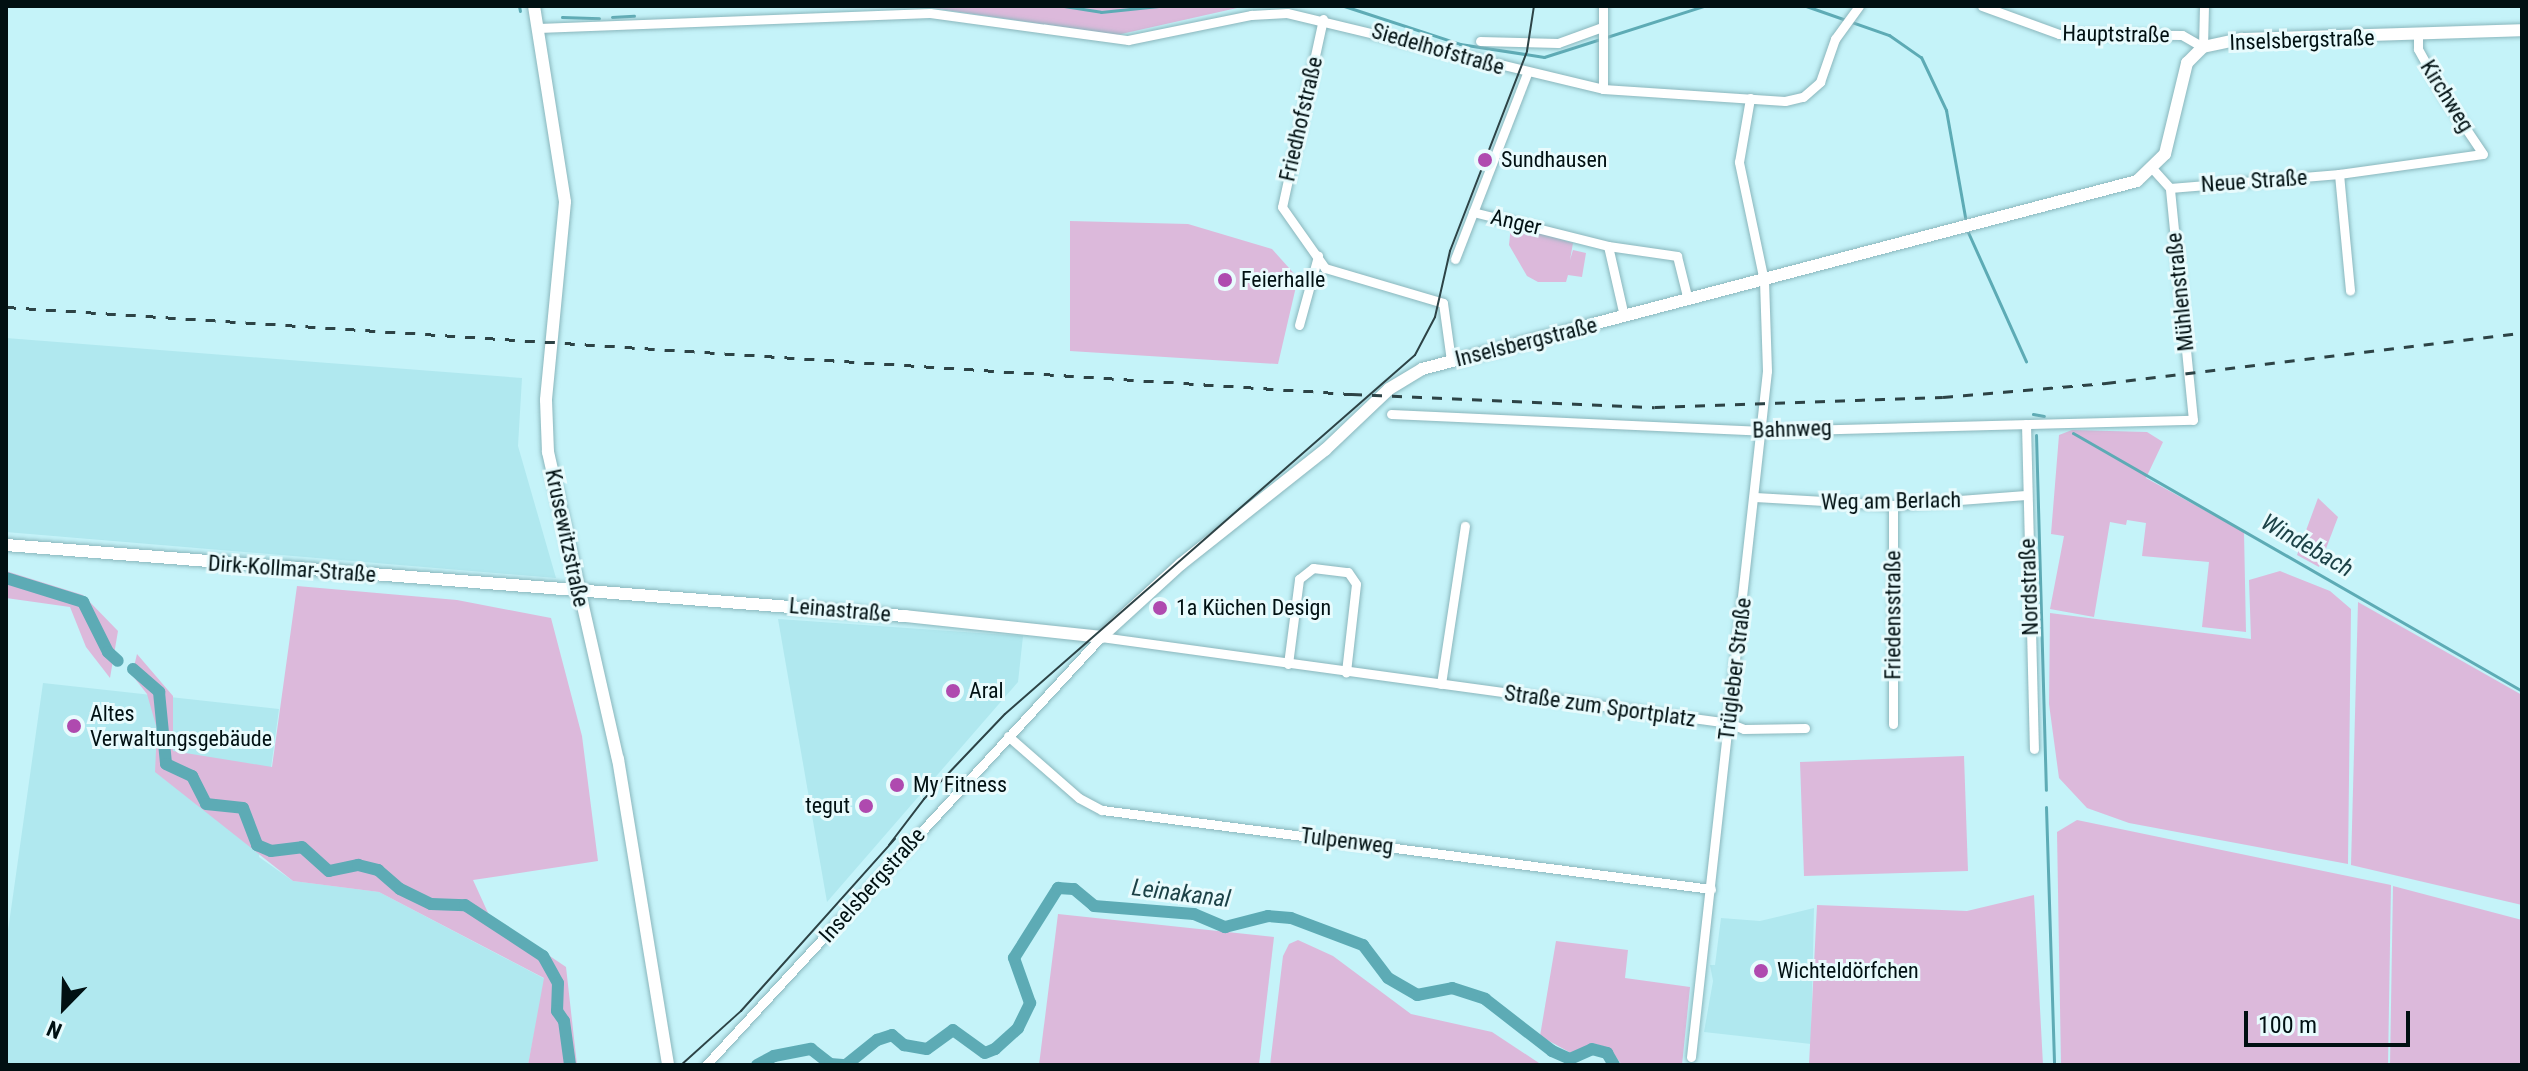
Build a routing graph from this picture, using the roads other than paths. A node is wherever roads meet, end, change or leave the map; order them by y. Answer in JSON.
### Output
{"nodes":[{"id":1,"x":534,"y":6,"type":"edge"},
{"id":2,"x":1603,"y":6,"type":"edge"},
{"id":3,"x":1859,"y":6,"type":"edge"},
{"id":4,"x":1982,"y":6,"type":"edge"},
{"id":5,"x":2204,"y":6,"type":"edge"},
{"id":6,"x":1994,"y":8,"type":"edge"},
{"id":7,"x":1323,"y":19,"type":"junction"},
{"id":8,"x":538,"y":28,"type":"junction"},
{"id":9,"x":2522,"y":30,"type":"edge"},
{"id":10,"x":1602,"y":36,"type":"junction"},
{"id":11,"x":2418,"y":37,"type":"junction"},
{"id":12,"x":1480,"y":41,"type":"dead end"},
{"id":13,"x":2203,"y":47,"type":"junction"},
{"id":14,"x":1527,"y":73,"type":"junction"},
{"id":15,"x":1603,"y":89,"type":"junction"},
{"id":16,"x":1750,"y":98,"type":"junction"},
{"id":17,"x":2483,"y":154,"type":"joint"},
{"id":18,"x":2154,"y":170,"type":"junction"},
{"id":19,"x":2339,"y":174,"type":"junction"},
{"id":20,"x":2170,"y":188,"type":"junction"},
{"id":21,"x":1473,"y":212,"type":"junction"},
{"id":22,"x":1608,"y":246,"type":"junction"},
{"id":23,"x":1318,"y":256,"type":"junction"},
{"id":24,"x":1455,"y":259,"type":"dead end"},
{"id":25,"x":1764,"y":281,"type":"junction"},
{"id":26,"x":2350,"y":290,"type":"dead end"},
{"id":27,"x":1688,"y":300,"type":"junction"},
{"id":28,"x":1624,"y":316,"type":"junction"},
{"id":29,"x":1299,"y":325,"type":"dead end"},
{"id":30,"x":1451,"y":361,"type":"junction"},
{"id":31,"x":1391,"y":414,"type":"dead end"},
{"id":32,"x":2193,"y":420,"type":"joint"},
{"id":33,"x":2026,"y":424,"type":"junction"},
{"id":34,"x":1763,"y":431,"type":"junction"},
{"id":35,"x":2026,"y":495,"type":"junction"},
{"id":36,"x":1755,"y":497,"type":"junction"},
{"id":37,"x":1893,"y":505,"type":"junction"},
{"id":38,"x":1465,"y":526,"type":"dead end"},
{"id":39,"x":6,"y":545,"type":"edge"},
{"id":40,"x":579,"y":592,"type":"junction"},
{"id":41,"x":1101,"y":637,"type":"junction"},
{"id":42,"x":1288,"y":664,"type":"junction"},
{"id":43,"x":1346,"y":672,"type":"junction"},
{"id":44,"x":1441,"y":684,"type":"junction"},
{"id":45,"x":1729,"y":723,"type":"junction"},
{"id":46,"x":1893,"y":724,"type":"dead end"},
{"id":47,"x":1805,"y":728,"type":"dead end"},
{"id":48,"x":1008,"y":736,"type":"junction"},
{"id":49,"x":2034,"y":749,"type":"dead end"},
{"id":50,"x":1711,"y":889,"type":"junction"},
{"id":51,"x":1691,"y":1057,"type":"dead end"},
{"id":52,"x":668,"y":1065,"type":"edge"},
{"id":53,"x":706,"y":1065,"type":"edge"}],
"edges":[{"from":1,"to":8,"type":"street","name":"Krusewitzstraße"},
{"from":2,"to":10,"type":"street"},
{"from":3,"to":16,"type":"street"},
{"from":4,"to":6,"type":"street","name":"Hauptstraße"},
{"from":5,"to":13,"type":"street"},
{"from":6,"to":13,"type":"street","name":"Hauptstraße"},
{"from":7,"to":8,"type":"street","name":"Siedelhofstraße"},
{"from":7,"to":14,"type":"street","name":"Siedelhofstraße"},
{"from":7,"to":23,"type":"street","name":"Friedhofstraße"},
{"from":8,"to":40,"type":"street","name":"Krusewitzstraße"},
{"from":9,"to":11,"type":"street","name":"Inselsbergstraße"},
{"from":10,"to":12,"type":"street","name":"Siedelhofstraße"},
{"from":10,"to":15,"type":"street"},
{"from":11,"to":13,"type":"street","name":"Inselsbergstraße"},
{"from":11,"to":17,"type":"street","name":"Kirchweg"},
{"from":13,"to":18,"type":"street","name":"Inselsbergstraße"},
{"from":14,"to":15,"type":"street","name":"Siedelhofstraße"},
{"from":14,"to":21,"type":"street","name":"Siedelhofstraße"},
{"from":15,"to":16,"type":"street","name":"Siedelhofstraße"},
{"from":16,"to":25,"type":"street","name":"Trügleber Straße"},
{"from":17,"to":19,"type":"street","name":"Neue Straße"},
{"from":18,"to":20,"type":"street"},
{"from":18,"to":25,"type":"street","name":"Inselsbergstraße"},
{"from":19,"to":20,"type":"street","name":"Neue Straße"},
{"from":19,"to":26,"type":"street","name":"Neue Straße"},
{"from":20,"to":32,"type":"street","name":"Mühlenstraße"},
{"from":21,"to":22,"type":"street","name":"Anger"},
{"from":21,"to":24,"type":"street","name":"Anger"},
{"from":22,"to":27,"type":"street","name":"Anger"},
{"from":22,"to":28,"type":"street"},
{"from":23,"to":29,"type":"street"},
{"from":23,"to":30,"type":"street","name":"Friedhofstraße"},
{"from":25,"to":27,"type":"street","name":"Inselsbergstraße"},
{"from":25,"to":34,"type":"street","name":"Trügleber Straße"},
{"from":27,"to":28,"type":"street","name":"Inselsbergstraße"},
{"from":28,"to":30,"type":"street","name":"Inselsbergstraße"},
{"from":30,"to":41,"type":"street","name":"Inselsbergstraße"},
{"from":31,"to":34,"type":"street","name":"Bahnweg"},
{"from":32,"to":33,"type":"street","name":"Bahnweg"},
{"from":33,"to":34,"type":"street","name":"Bahnweg"},
{"from":33,"to":35,"type":"street","name":"Nordstraße"},
{"from":34,"to":36,"type":"street","name":"Trügleber Straße"},
{"from":35,"to":37,"type":"street","name":"Weg am Berlach"},
{"from":35,"to":49,"type":"street","name":"Nordstraße"},
{"from":36,"to":37,"type":"street","name":"Weg am Berlach"},
{"from":36,"to":45,"type":"street","name":"Trügleber Straße"},
{"from":37,"to":46,"type":"street","name":"Friedensstraße"},
{"from":38,"to":44,"type":"street"},
{"from":39,"to":40,"type":"street","name":"Dirk-Kollmar-Straße"},
{"from":40,"to":41,"type":"street","name":"Leinastraße"},
{"from":40,"to":52,"type":"street","name":"Krusewitzstraße"},
{"from":41,"to":42,"type":"street","name":"Straße zum Sportplatz"},
{"from":41,"to":48,"type":"street","name":"Inselsbergstraße"},
{"from":42,"to":43,"type":"street","name":"Straße zum Sportplatz"},
{"from":42,"to":43,"type":"street"},
{"from":43,"to":44,"type":"street","name":"Straße zum Sportplatz"},
{"from":44,"to":45,"type":"street","name":"Straße zum Sportplatz"},
{"from":45,"to":47,"type":"street","name":"Straße zum Sportplatz"},
{"from":45,"to":50,"type":"street","name":"Trügleber Straße"},
{"from":48,"to":50,"type":"street","name":"Tulpenweg"},
{"from":48,"to":53,"type":"street","name":"Inselsbergstraße"},
{"from":50,"to":51,"type":"street","name":"Trügleber Straße"}]}
